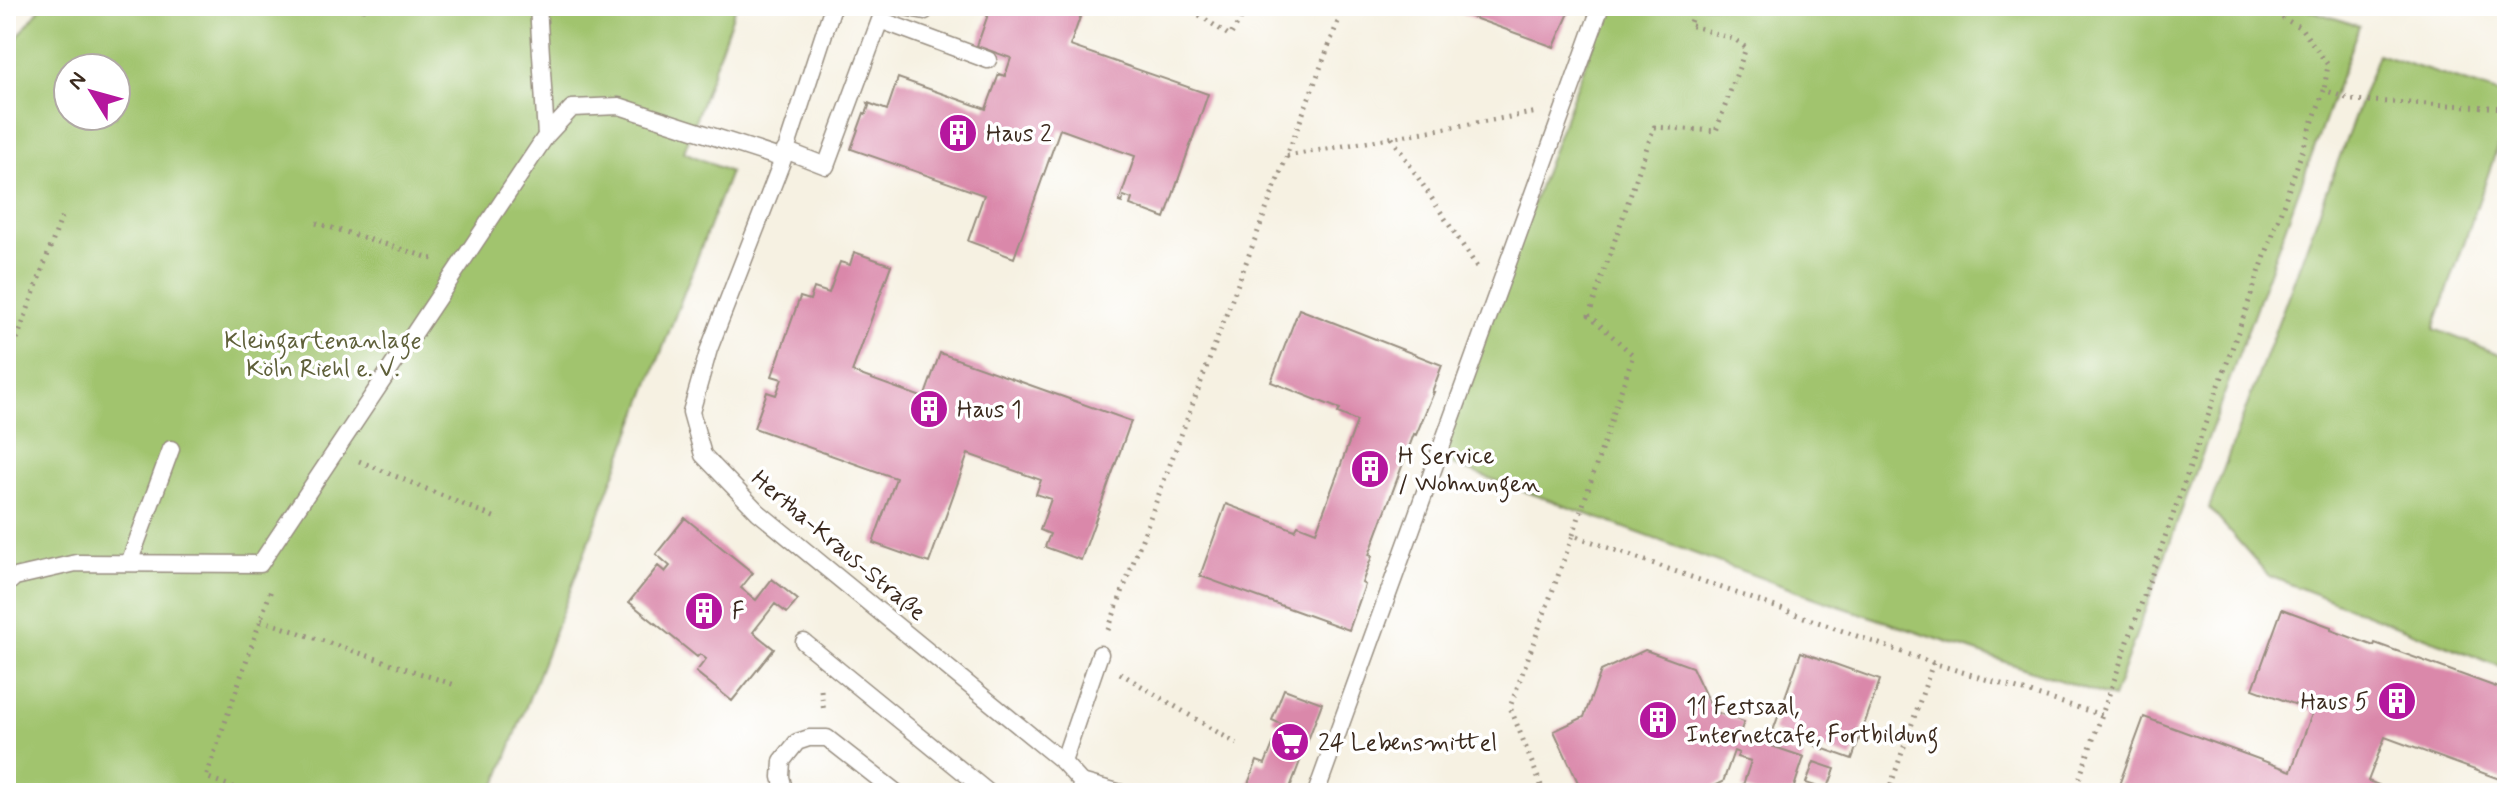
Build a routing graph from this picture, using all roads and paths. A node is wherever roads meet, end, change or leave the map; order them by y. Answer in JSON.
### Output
{"nodes":[{"id":1,"x":19,"y":6,"type":"edge"},
{"id":2,"x":355,"y":6,"type":"edge"},
{"id":3,"x":366,"y":6,"type":"edge"},
{"id":4,"x":538,"y":6,"type":"edge"},
{"id":5,"x":833,"y":6,"type":"edge"},
{"id":6,"x":899,"y":6,"type":"edge"},
{"id":7,"x":927,"y":6,"type":"edge"},
{"id":8,"x":1186,"y":6,"type":"edge"},
{"id":9,"x":1249,"y":6,"type":"edge"},
{"id":10,"x":1344,"y":6,"type":"edge"},
{"id":11,"x":1601,"y":6,"type":"edge"},
{"id":12,"x":1696,"y":6,"type":"edge"},
{"id":13,"x":2261,"y":6,"type":"edge"},
{"id":14,"x":6,"y":23,"type":"edge"},
{"id":15,"x":988,"y":60,"type":"dead end"},
{"id":16,"x":2324,"y":90,"type":"junction"},
{"id":17,"x":1566,"y":107,"type":"junction"},
{"id":18,"x":2507,"y":108,"type":"edge"},
{"id":19,"x":546,"y":136,"type":"junction"},
{"id":20,"x":1392,"y":138,"type":"junction"},
{"id":21,"x":784,"y":154,"type":"junction"},
{"id":22,"x":1286,"y":156,"type":"junction"},
{"id":23,"x":63,"y":213,"type":"dead end"},
{"id":24,"x":316,"y":223,"type":"dead end"},
{"id":25,"x":460,"y":268,"type":"junction"},
{"id":26,"x":1496,"y":296,"type":"junction"},
{"id":27,"x":6,"y":369,"type":"edge"},
{"id":28,"x":171,"y":449,"type":"dead end"},
{"id":29,"x":336,"y":452,"type":"junction"},
{"id":30,"x":496,"y":518,"type":"dead end"},
{"id":31,"x":1573,"y":535,"type":"junction"},
{"id":32,"x":129,"y":563,"type":"junction"},
{"id":33,"x":260,"y":564,"type":"junction"},
{"id":34,"x":6,"y":585,"type":"edge"},
{"id":35,"x":261,"y":620,"type":"junction"},
{"id":36,"x":804,"y":642,"type":"dead end"},
{"id":37,"x":1100,"y":654,"type":"junction"},
{"id":38,"x":827,"y":658,"type":"junction"},
{"id":39,"x":1933,"y":663,"type":"junction"},
{"id":40,"x":455,"y":685,"type":"dead end"},
{"id":41,"x":2102,"y":715,"type":"junction"},
{"id":42,"x":827,"y":738,"type":"junction"},
{"id":43,"x":1237,"y":744,"type":"dead end"},
{"id":44,"x":1063,"y":762,"type":"junction"},
{"id":45,"x":1080,"y":787,"type":"edge"},
{"id":46,"x":249,"y":793,"type":"edge"},
{"id":47,"x":785,"y":793,"type":"edge"},
{"id":48,"x":897,"y":793,"type":"edge"},
{"id":49,"x":989,"y":793,"type":"edge"},
{"id":50,"x":1121,"y":793,"type":"edge"},
{"id":51,"x":1316,"y":793,"type":"edge"},
{"id":52,"x":1544,"y":793,"type":"edge"},
{"id":53,"x":1888,"y":793,"type":"edge"},
{"id":54,"x":2074,"y":793,"type":"edge"}],
"edges":[{"from":1,"to":14,"type":"path"},
{"from":2,"to":3,"type":"path"},
{"from":4,"to":19,"type":"lane"},
{"from":5,"to":21,"type":"lane","name":"Hertha-Kraus-Straße"},
{"from":6,"to":7,"type":"lane"},
{"from":8,"to":9,"type":"path"},
{"from":10,"to":22,"type":"path"},
{"from":11,"to":17,"type":"lane"},
{"from":12,"to":31,"type":"path"},
{"from":13,"to":16,"type":"path"},
{"from":15,"to":21,"type":"lane"},
{"from":16,"to":18,"type":"path"},
{"from":16,"to":41,"type":"path"},
{"from":17,"to":20,"type":"path"},
{"from":17,"to":26,"type":"lane"},
{"from":19,"to":21,"type":"lane"},
{"from":19,"to":25,"type":"lane"},
{"from":20,"to":22,"type":"path"},
{"from":20,"to":26,"type":"path"},
{"from":21,"to":44,"type":"lane","name":"Hertha-Kraus-Straße"},
{"from":22,"to":37,"type":"path"},
{"from":23,"to":27,"type":"path"},
{"from":24,"to":25,"type":"path"},
{"from":25,"to":29,"type":"lane"},
{"from":26,"to":51,"type":"lane"},
{"from":28,"to":32,"type":"lane"},
{"from":29,"to":30,"type":"path"},
{"from":29,"to":33,"type":"lane"},
{"from":31,"to":39,"type":"path"},
{"from":31,"to":52,"type":"path"},
{"from":32,"to":33,"type":"lane"},
{"from":32,"to":34,"type":"lane"},
{"from":33,"to":35,"type":"path"},
{"from":35,"to":40,"type":"path"},
{"from":35,"to":46,"type":"path"},
{"from":36,"to":38,"type":"lane"},
{"from":37,"to":43,"type":"path"},
{"from":37,"to":44,"type":"lane"},
{"from":38,"to":42,"type":"path"},
{"from":38,"to":49,"type":"lane"},
{"from":39,"to":41,"type":"path"},
{"from":39,"to":53,"type":"path"},
{"from":41,"to":54,"type":"path"},
{"from":42,"to":47,"type":"lane"},
{"from":42,"to":48,"type":"lane"},
{"from":44,"to":45,"type":"lane","name":"Hertha-Kraus-Straße"},
{"from":45,"to":50,"type":"lane"}]}
